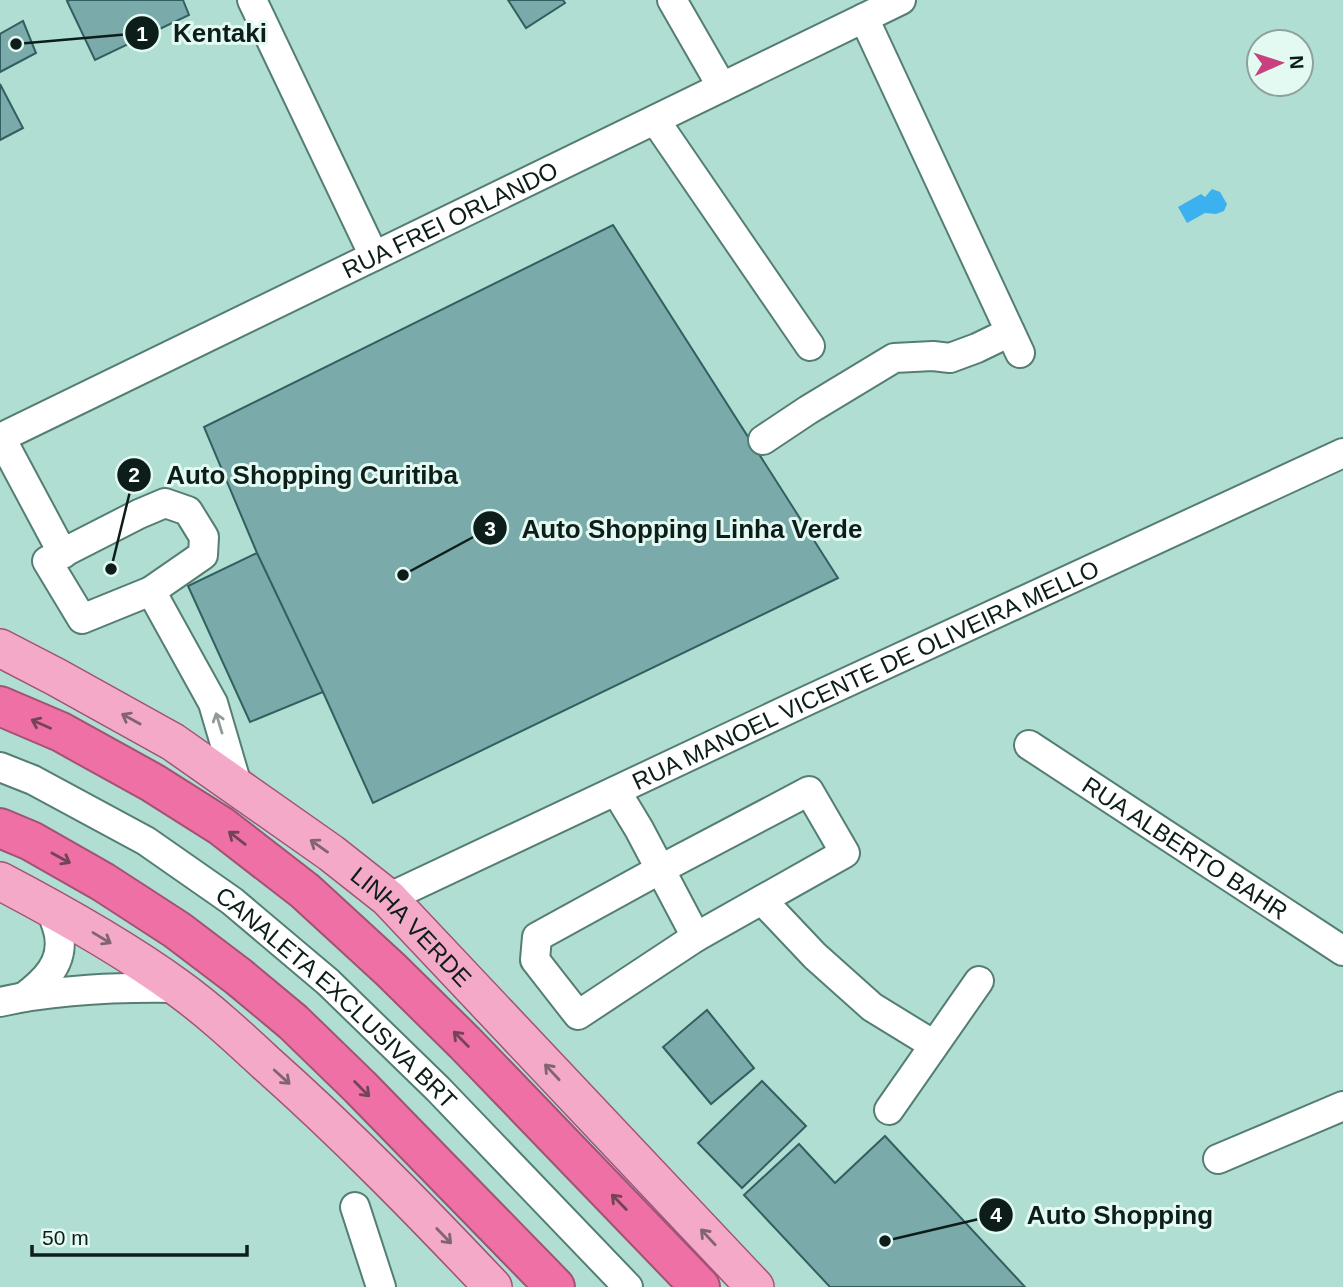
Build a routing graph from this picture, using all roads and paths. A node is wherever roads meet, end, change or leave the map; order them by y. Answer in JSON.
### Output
{"nodes":[{"id":1,"x":252,"y":0,"type":"edge"},
{"id":2,"x":672,"y":0,"type":"edge"},
{"id":3,"x":901,"y":0,"type":"edge"},
{"id":4,"x":864,"y":18,"type":"junction"},
{"id":5,"x":722,"y":87,"type":"junction"},
{"id":6,"x":655,"y":120,"type":"junction"},
{"id":7,"x":373,"y":256,"type":"junction"},
{"id":8,"x":810,"y":346,"type":"dead end"},
{"id":9,"x":1,"y":438,"type":"edge"},
{"id":10,"x":764,"y":440,"type":"dead end"},
{"id":11,"x":1343,"y":453,"type":"edge"},
{"id":12,"x":63,"y":554,"type":"junction"},
{"id":13,"x":151,"y":590,"type":"junction"},
{"id":14,"x":0,"y":648,"type":"edge"},
{"id":15,"x":0,"y":706,"type":"edge"},
{"id":16,"x":1029,"y":746,"type":"dead end"},
{"id":17,"x":0,"y":767,"type":"edge"},
{"id":18,"x":238,"y":788,"type":"junction"},
{"id":19,"x":616,"y":790,"type":"junction"},
{"id":20,"x":0,"y":828,"type":"edge"},
{"id":21,"x":659,"y":870,"type":"junction"},
{"id":22,"x":0,"y":881,"type":"edge"},
{"id":23,"x":388,"y":898,"type":"junction"},
{"id":24,"x":762,"y":900,"type":"junction"},
{"id":25,"x":50,"y":907,"type":"junction"},
{"id":26,"x":696,"y":937,"type":"junction"},
{"id":27,"x":1343,"y":951,"type":"edge"},
{"id":28,"x":979,"y":981,"type":"dead end"},
{"id":29,"x":178,"y":988,"type":"junction"},
{"id":30,"x":12,"y":999,"type":"edge"},
{"id":31,"x":934,"y":1045,"type":"junction"},
{"id":32,"x":1343,"y":1106,"type":"edge"},
{"id":33,"x":889,"y":1110,"type":"dead end"},
{"id":34,"x":1218,"y":1159,"type":"dead end"},
{"id":35,"x":355,"y":1207,"type":"dead end"},
{"id":36,"x":381,"y":1287,"type":"edge"},
{"id":37,"x":493,"y":1287,"type":"edge"},
{"id":38,"x":555,"y":1287,"type":"edge"},
{"id":39,"x":628,"y":1287,"type":"edge"},
{"id":40,"x":700,"y":1287,"type":"edge"},
{"id":41,"x":755,"y":1287,"type":"edge"}],
"edges":[{"from":1,"to":7,"type":"street"},
{"from":2,"to":5,"type":"street"},
{"from":3,"to":4,"type":"street","name":"RUA FREI ORLANDO"},
{"from":4,"to":5,"type":"street","name":"RUA FREI ORLANDO"},
{"from":4,"to":10,"type":"street"},
{"from":5,"to":6,"type":"street","name":"RUA FREI ORLANDO"},
{"from":6,"to":7,"type":"street","name":"RUA FREI ORLANDO"},
{"from":6,"to":8,"type":"street"},
{"from":7,"to":9,"type":"street","name":"RUA FREI ORLANDO"},
{"from":9,"to":12,"type":"street"},
{"from":11,"to":19,"type":"street","name":"RUA MANOEL VICENTE DE OLIVEIRA MELLO"},
{"from":12,"to":13,"type":"street"},
{"from":12,"to":13,"type":"street"},
{"from":18,"to":13,"type":"street","one_way":true},
{"from":18,"to":14,"type":"main road","name":"LINHA VERDE","one_way":true},
{"from":40,"to":15,"type":"highway","name":"LINHA VERDE","one_way":true},
{"from":16,"to":27,"type":"street","name":"RUA ALBERTO BAHR"},
{"from":17,"to":39,"type":"street","name":"CANALETA EXCLUSIVA BRT"},
{"from":23,"to":18,"type":"main road","name":"LINHA VERDE","one_way":true},
{"from":19,"to":21,"type":"street"},
{"from":19,"to":23,"type":"street","name":"RUA MANOEL VICENTE DE OLIVEIRA MELLO"},
{"from":20,"to":38,"type":"highway","one_way":true},
{"from":21,"to":24,"type":"street"},
{"from":21,"to":26,"type":"street"},
{"from":21,"to":26,"type":"street"},
{"from":22,"to":25,"type":"main road"},
{"from":41,"to":23,"type":"main road","name":"LINHA VERDE","one_way":true},
{"from":24,"to":26,"type":"street"},
{"from":24,"to":31,"type":"street"},
{"from":25,"to":29,"type":"main road","one_way":true},
{"from":25,"to":30,"type":"street"},
{"from":28,"to":31,"type":"street"},
{"from":29,"to":30,"type":"street"},
{"from":29,"to":37,"type":"main road","one_way":true},
{"from":31,"to":33,"type":"street"},
{"from":32,"to":34,"type":"street"},
{"from":35,"to":36,"type":"street"}]}
